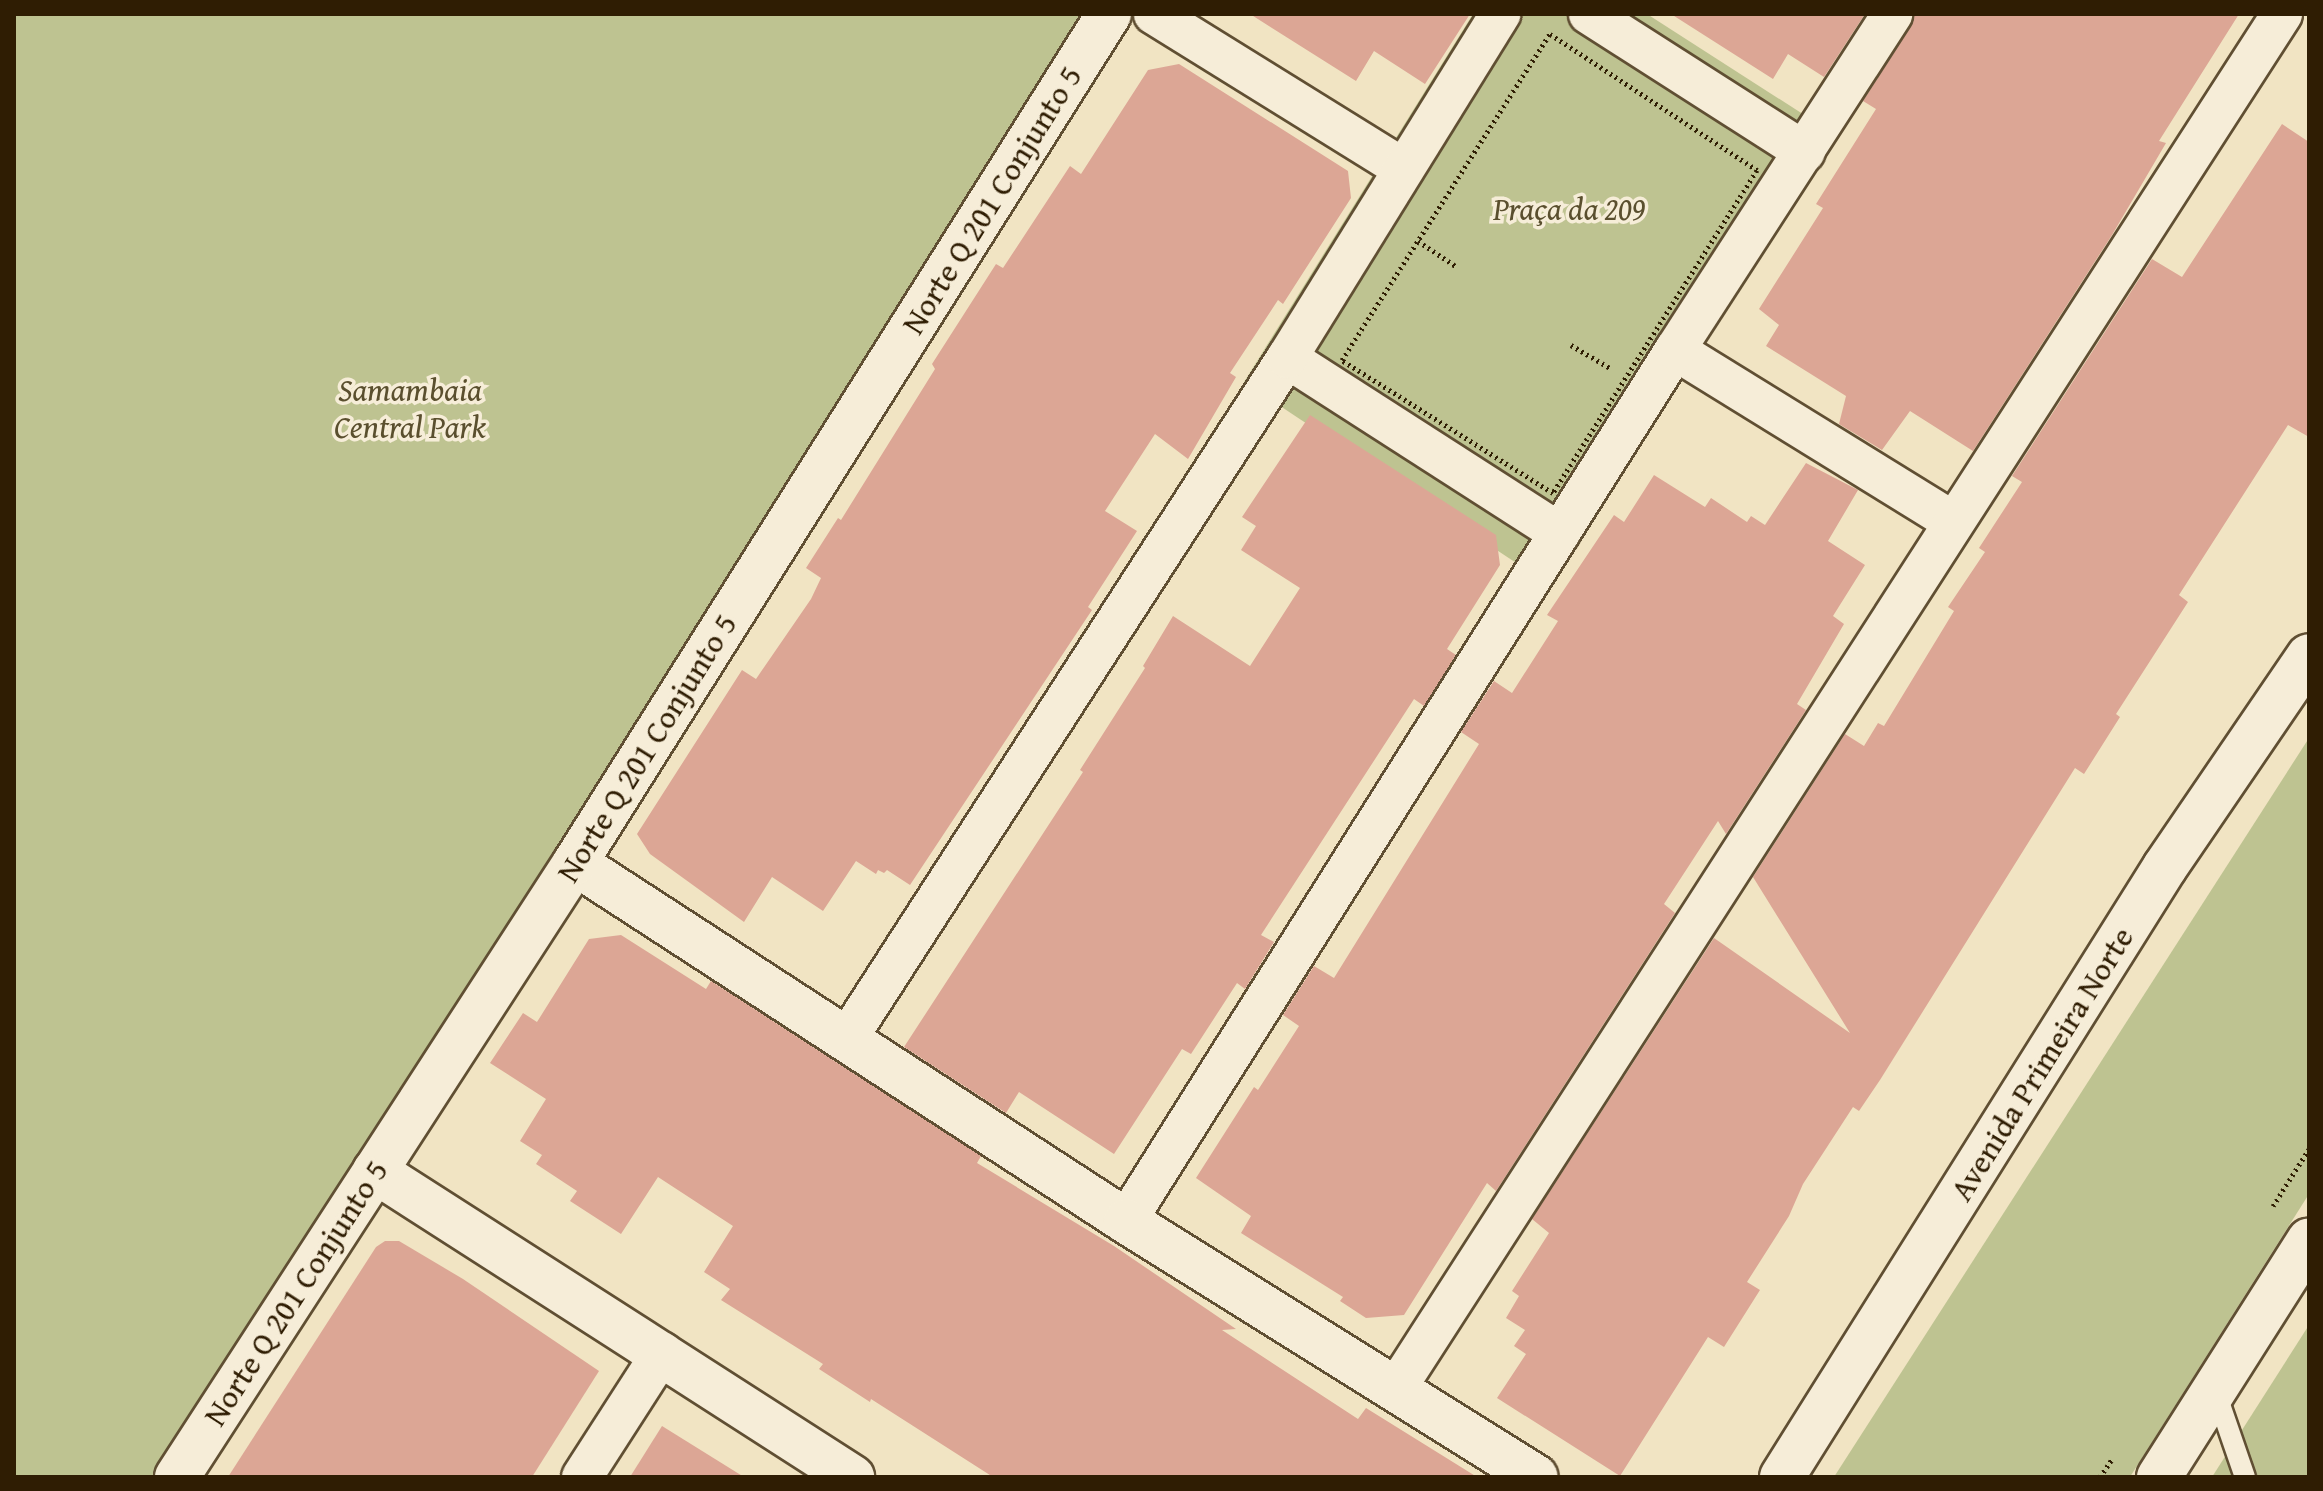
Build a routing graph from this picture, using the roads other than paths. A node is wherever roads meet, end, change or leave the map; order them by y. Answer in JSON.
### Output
{"nodes":[{"id":1,"x":1109,"y":14,"type":"edge"},
{"id":2,"x":1154,"y":14,"type":"edge"},
{"id":3,"x":1500,"y":14,"type":"edge"},
{"id":4,"x":1589,"y":14,"type":"edge"},
{"id":5,"x":1892,"y":14,"type":"edge"},
{"id":6,"x":2290,"y":21,"type":"edge"},
{"id":7,"x":1805,"y":152,"type":"junction"},
{"id":8,"x":1402,"y":168,"type":"junction"},
{"id":9,"x":1675,"y":350,"type":"junction"},
{"id":10,"x":1287,"y":358,"type":"junction"},
{"id":11,"x":1952,"y":521,"type":"junction"},
{"id":12,"x":1560,"y":533,"type":"junction"},
{"id":13,"x":2309,"y":656,"type":"edge"},
{"id":14,"x":575,"y":863,"type":"junction"},
{"id":15,"x":848,"y":1037,"type":"junction"},
{"id":16,"x":375,"y":1171,"type":"junction"},
{"id":17,"x":1126,"y":1221,"type":"junction"},
{"id":18,"x":2309,"y":1241,"type":"edge"},
{"id":19,"x":662,"y":1353,"type":"junction"},
{"id":20,"x":2215,"y":1389,"type":"junction"},
{"id":21,"x":1395,"y":1390,"type":"junction"},
{"id":22,"x":177,"y":1477,"type":"edge"},
{"id":23,"x":582,"y":1477,"type":"edge"},
{"id":24,"x":852,"y":1477,"type":"edge"},
{"id":25,"x":1535,"y":1477,"type":"edge"},
{"id":26,"x":1782,"y":1477,"type":"edge"},
{"id":27,"x":2159,"y":1477,"type":"edge"},
{"id":28,"x":2245,"y":1477,"type":"edge"}],
"edges":[{"from":1,"to":14,"type":"street","name":"Norte Q 201 Conjunto 5"},
{"from":2,"to":8,"type":"street"},
{"from":3,"to":8,"type":"street"},
{"from":4,"to":7,"type":"street"},
{"from":5,"to":7,"type":"street"},
{"from":6,"to":11,"type":"street"},
{"from":7,"to":9,"type":"street"},
{"from":8,"to":10,"type":"street"},
{"from":9,"to":11,"type":"street"},
{"from":9,"to":12,"type":"street"},
{"from":10,"to":12,"type":"street"},
{"from":10,"to":15,"type":"street"},
{"from":11,"to":21,"type":"street"},
{"from":12,"to":17,"type":"street"},
{"from":13,"to":26,"type":"street","name":"Avenida Primeira Norte"},
{"from":14,"to":15,"type":"street"},
{"from":14,"to":16,"type":"street","name":"Norte Q 201 Conjunto 5"},
{"from":15,"to":17,"type":"street"},
{"from":16,"to":19,"type":"street"},
{"from":16,"to":22,"type":"street","name":"Norte Q 201 Conjunto 5"},
{"from":17,"to":21,"type":"street"},
{"from":18,"to":20,"type":"street"},
{"from":19,"to":23,"type":"street"},
{"from":19,"to":24,"type":"street"},
{"from":20,"to":27,"type":"street"},
{"from":20,"to":28,"type":"lane"},
{"from":21,"to":25,"type":"street"}]}
